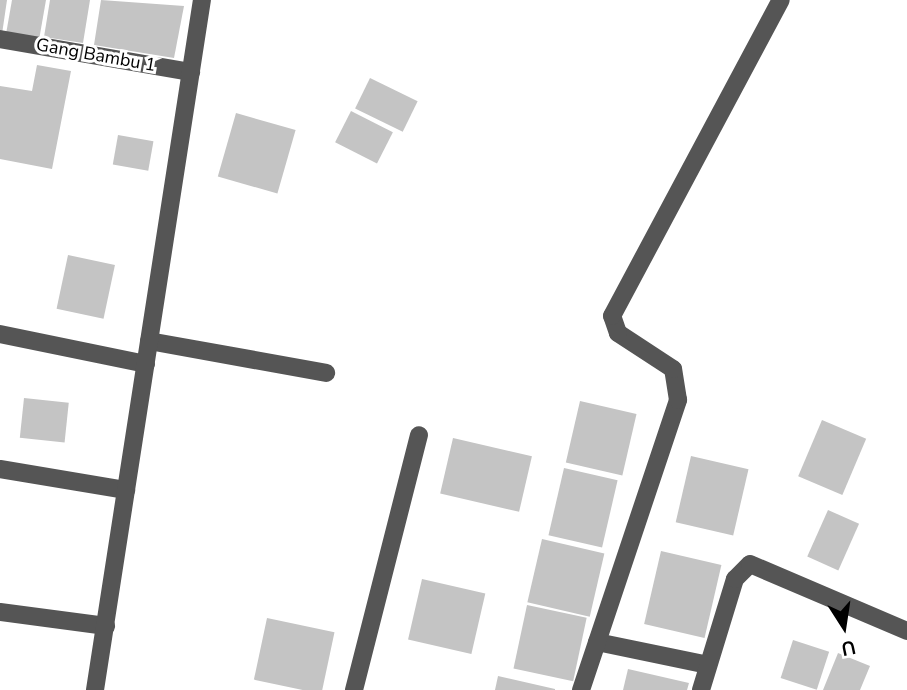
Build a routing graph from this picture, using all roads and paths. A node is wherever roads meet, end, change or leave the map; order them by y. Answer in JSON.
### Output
{"nodes":[{"id":1,"x":202,"y":0,"type":"edge"},
{"id":2,"x":781,"y":0,"type":"edge"},
{"id":3,"x":0,"y":39,"type":"edge"},
{"id":4,"x":191,"y":72,"type":"junction"},
{"id":5,"x":0,"y":334,"type":"edge"},
{"id":6,"x":149,"y":341,"type":"junction"},
{"id":7,"x":146,"y":364,"type":"junction"},
{"id":8,"x":326,"y":373,"type":"dead end"},
{"id":9,"x":419,"y":435,"type":"dead end"},
{"id":10,"x":0,"y":469,"type":"edge"},
{"id":11,"x":126,"y":490,"type":"junction"},
{"id":12,"x":0,"y":612,"type":"edge"},
{"id":13,"x":106,"y":626,"type":"junction"},
{"id":14,"x":907,"y":631,"type":"edge"},
{"id":15,"x":597,"y":642,"type":"junction"},
{"id":16,"x":708,"y":665,"type":"junction"},
{"id":17,"x":95,"y":690,"type":"edge"},
{"id":18,"x":354,"y":690,"type":"edge"},
{"id":19,"x":581,"y":690,"type":"edge"},
{"id":20,"x":701,"y":690,"type":"edge"}],
"edges":[{"from":1,"to":4,"type":"street"},
{"from":2,"to":15,"type":"street"},
{"from":3,"to":4,"type":"street","name":"Gang Bambu 1"},
{"from":4,"to":6,"type":"street"},
{"from":5,"to":7,"type":"street"},
{"from":6,"to":7,"type":"street"},
{"from":6,"to":8,"type":"street"},
{"from":7,"to":11,"type":"street"},
{"from":9,"to":18,"type":"street"},
{"from":10,"to":11,"type":"street"},
{"from":11,"to":13,"type":"street"},
{"from":12,"to":13,"type":"street"},
{"from":13,"to":17,"type":"street"},
{"from":14,"to":16,"type":"street"},
{"from":15,"to":16,"type":"street"},
{"from":15,"to":19,"type":"street"},
{"from":16,"to":20,"type":"street"}]}
